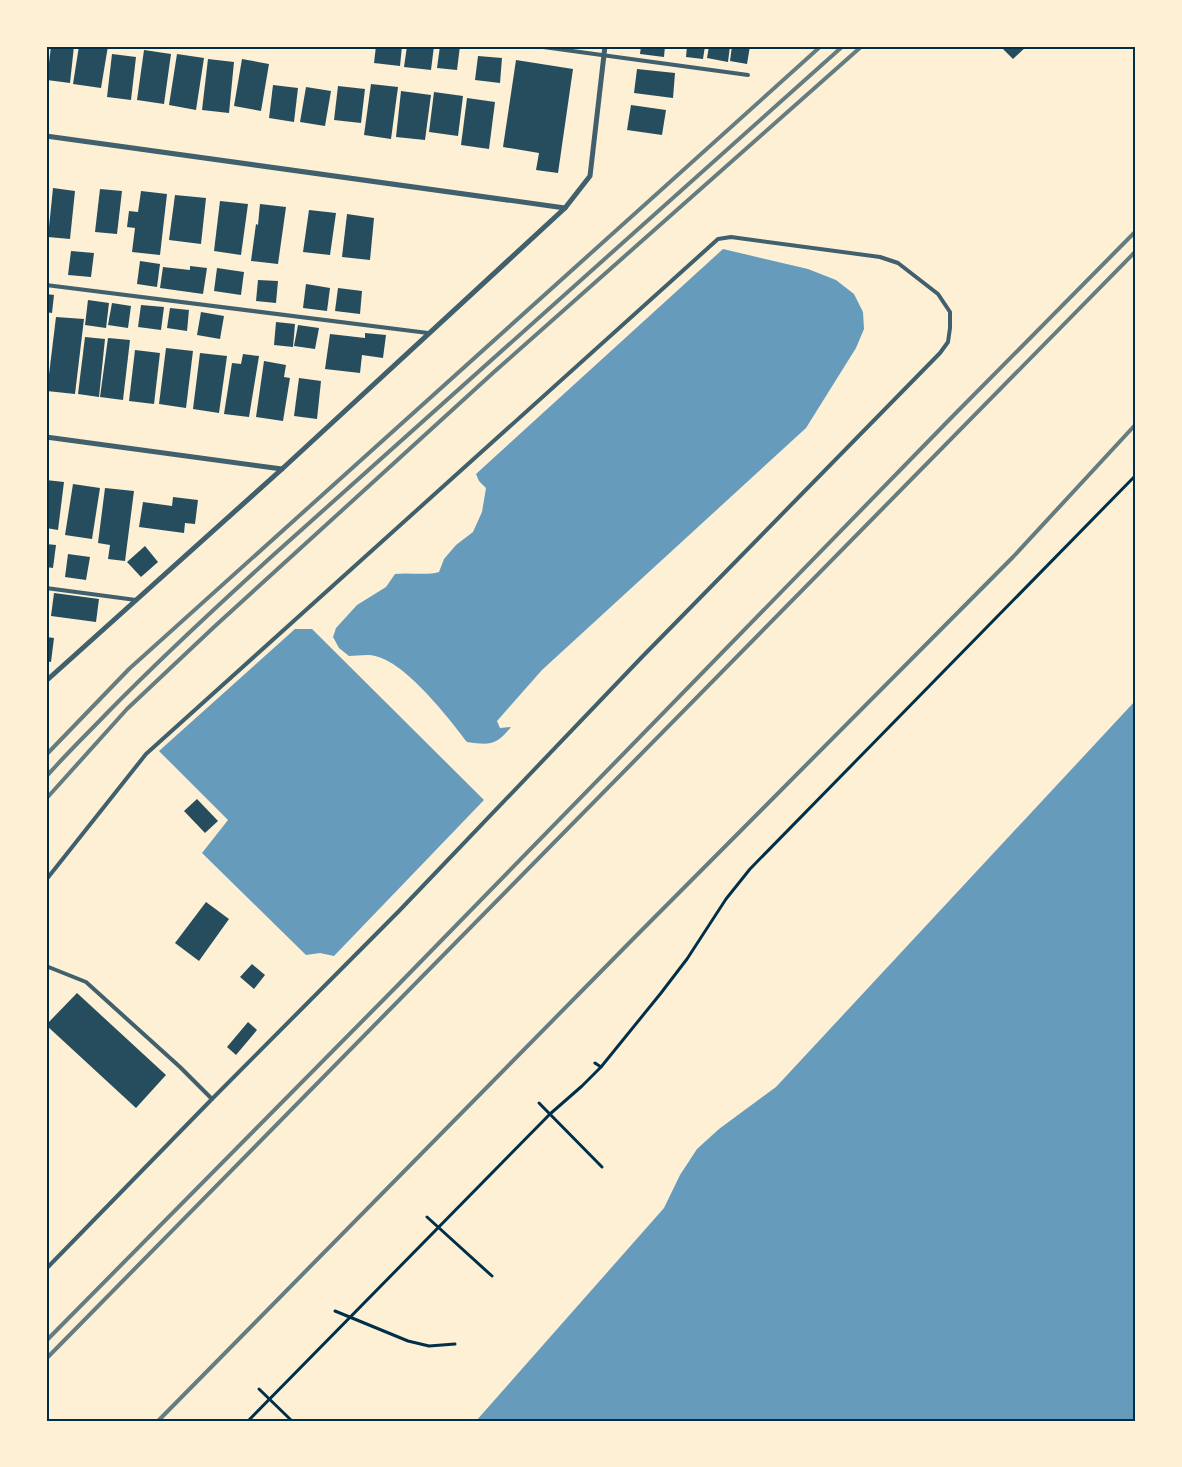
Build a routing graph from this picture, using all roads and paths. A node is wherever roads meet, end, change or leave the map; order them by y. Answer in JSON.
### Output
{"nodes":[{"id":1,"x":536,"y":46,"type":"edge"},
{"id":2,"x":605,"y":46,"type":"edge"},
{"id":3,"x":604,"y":56,"type":"junction"},
{"id":4,"x":748,"y":75,"type":"dead end"},
{"id":5,"x":46,"y":136,"type":"edge"},
{"id":6,"x":566,"y":208,"type":"junction"},
{"id":7,"x":46,"y":285,"type":"edge"},
{"id":8,"x":429,"y":334,"type":"junction"},
{"id":9,"x":46,"y":437,"type":"edge"},
{"id":10,"x":282,"y":469,"type":"junction"},
{"id":11,"x":1136,"y":475,"type":"edge"},
{"id":12,"x":46,"y":588,"type":"edge"},
{"id":13,"x":137,"y":600,"type":"junction"},
{"id":14,"x":46,"y":681,"type":"edge"},
{"id":15,"x":46,"y":880,"type":"edge"},
{"id":16,"x":46,"y":966,"type":"edge"},
{"id":17,"x":595,"y":1063,"type":"dead end"},
{"id":18,"x":601,"y":1067,"type":"junction"},
{"id":19,"x":212,"y":1099,"type":"junction"},
{"id":20,"x":539,"y":1103,"type":"dead end"},
{"id":21,"x":550,"y":1114,"type":"junction"},
{"id":22,"x":602,"y":1167,"type":"dead end"},
{"id":23,"x":427,"y":1217,"type":"dead end"},
{"id":24,"x":438,"y":1228,"type":"junction"},
{"id":25,"x":46,"y":1269,"type":"edge"},
{"id":26,"x":492,"y":1276,"type":"dead end"},
{"id":27,"x":335,"y":1311,"type":"dead end"},
{"id":28,"x":350,"y":1317,"type":"junction"},
{"id":29,"x":455,"y":1344,"type":"dead end"},
{"id":30,"x":259,"y":1389,"type":"dead end"},
{"id":31,"x":270,"y":1398,"type":"junction"},
{"id":32,"x":248,"y":1421,"type":"edge"},
{"id":33,"x":292,"y":1421,"type":"edge"}],
"edges":[{"from":1,"to":3,"type":"lane"},
{"from":2,"to":3,"type":"street"},
{"from":3,"to":4,"type":"lane"},
{"from":3,"to":6,"type":"street"},
{"from":5,"to":6,"type":"street"},
{"from":6,"to":8,"type":"street"},
{"from":7,"to":8,"type":"lane"},
{"from":8,"to":10,"type":"street"},
{"from":9,"to":10,"type":"street"},
{"from":10,"to":13,"type":"street"},
{"from":11,"to":18,"type":"path"},
{"from":12,"to":13,"type":"lane"},
{"from":13,"to":14,"type":"street"},
{"from":15,"to":19,"type":"lane"},
{"from":16,"to":19,"type":"lane"},
{"from":17,"to":18,"type":"path"},
{"from":18,"to":21,"type":"path"},
{"from":19,"to":25,"type":"lane"},
{"from":20,"to":21,"type":"path"},
{"from":21,"to":22,"type":"path"},
{"from":21,"to":24,"type":"path"},
{"from":23,"to":24,"type":"path"},
{"from":24,"to":26,"type":"path"},
{"from":24,"to":28,"type":"path"},
{"from":27,"to":28,"type":"path"},
{"from":28,"to":29,"type":"path"},
{"from":28,"to":31,"type":"path"},
{"from":30,"to":31,"type":"path"},
{"from":31,"to":32,"type":"path"},
{"from":31,"to":33,"type":"path"}]}
